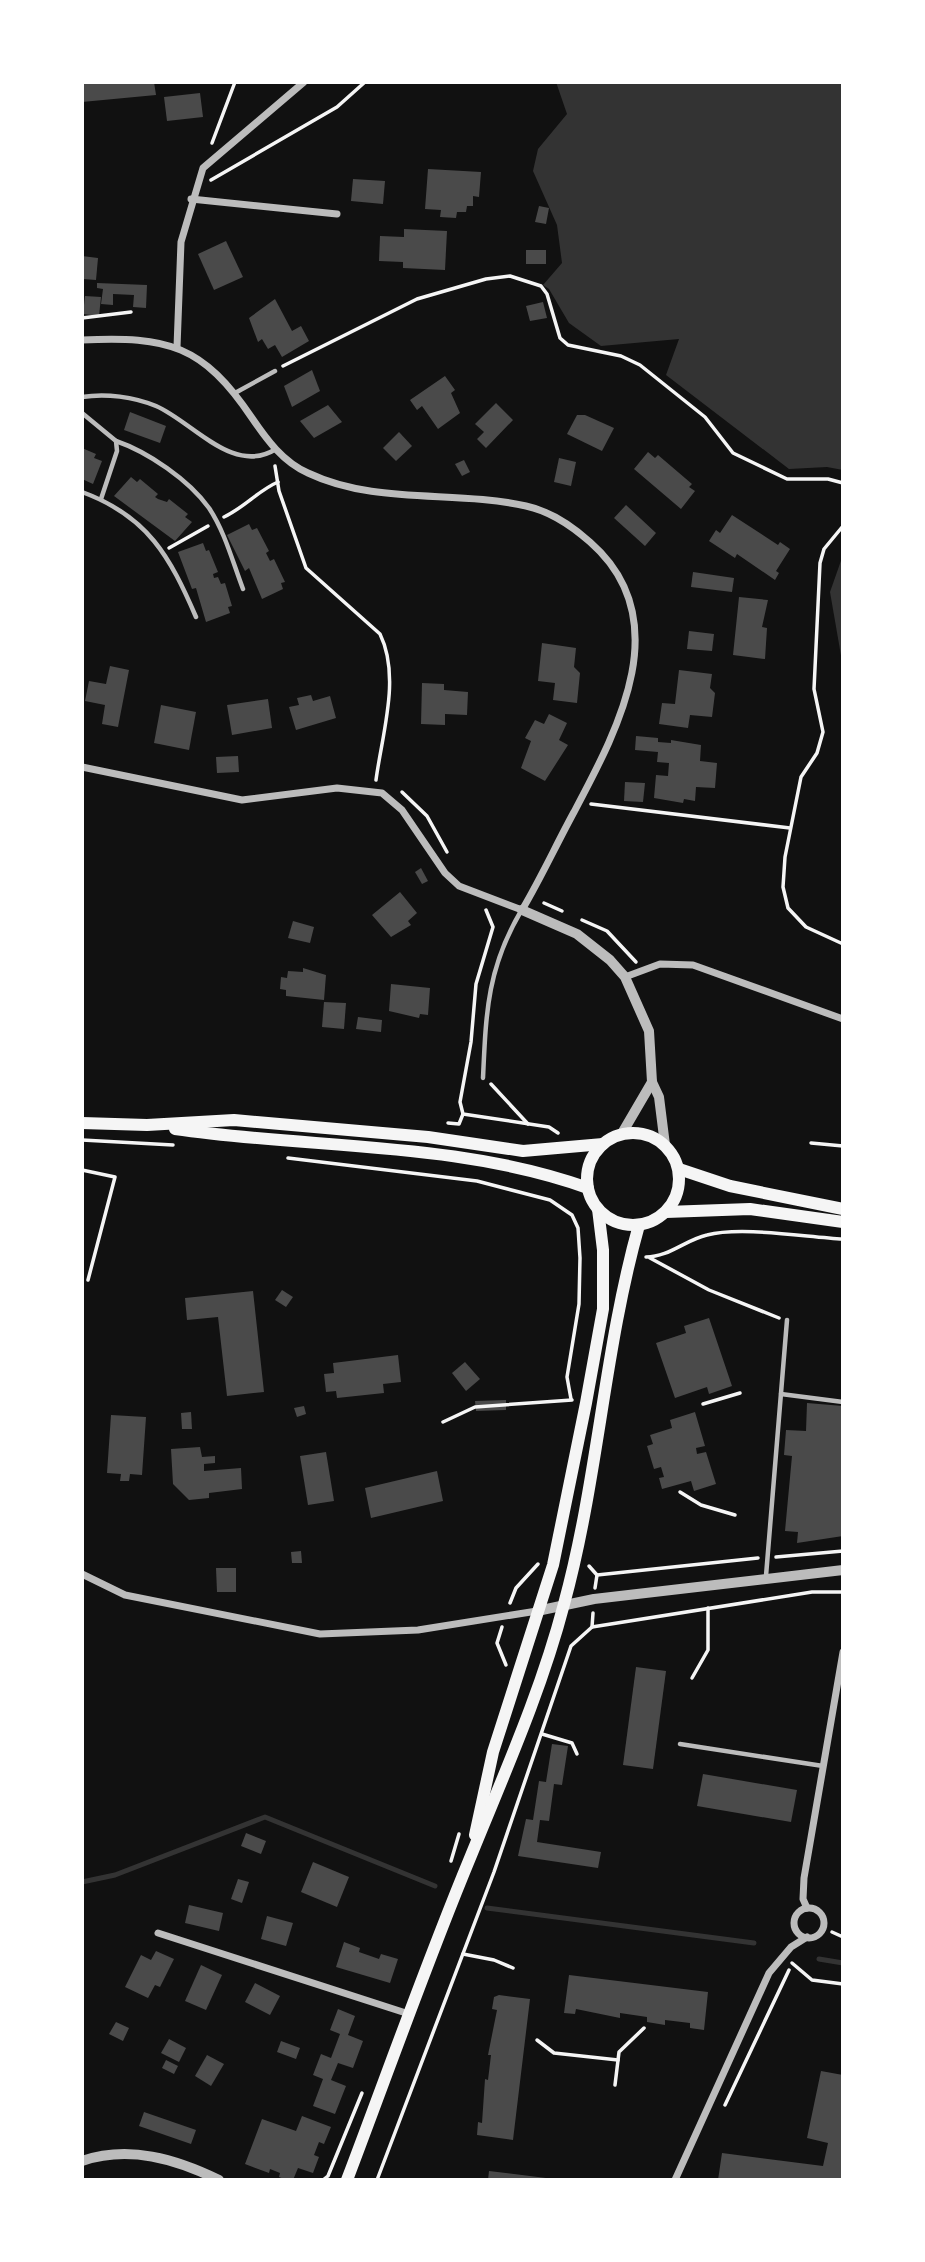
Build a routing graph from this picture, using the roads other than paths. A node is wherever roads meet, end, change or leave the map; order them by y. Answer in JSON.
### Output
{"nodes":[{"id":1,"x":304,"y":82,"type":"edge"},
{"id":2,"x":191,"y":199,"type":"junction"},
{"id":3,"x":337,"y":214,"type":"dead end"},
{"id":4,"x":82,"y":340,"type":"edge"},
{"id":5,"x":177,"y":347,"type":"junction"},
{"id":6,"x":275,"y":371,"type":"road end"},
{"id":7,"x":235,"y":393,"type":"junction"},
{"id":8,"x":82,"y":397,"type":"edge"},
{"id":9,"x":82,"y":413,"type":"edge"},
{"id":10,"x":116,"y":441,"type":"junction"},
{"id":11,"x":276,"y":449,"type":"junction"},
{"id":12,"x":82,"y":492,"type":"edge"},
{"id":13,"x":101,"y":499,"type":"junction"},
{"id":14,"x":243,"y":589,"type":"dead end"},
{"id":15,"x":195,"y":617,"type":"dead end"},
{"id":16,"x":82,"y":767,"type":"edge"},
{"id":17,"x":522,"y":910,"type":"junction"},
{"id":18,"x":625,"y":977,"type":"junction"},
{"id":19,"x":843,"y":1019,"type":"edge"},
{"id":20,"x":483,"y":1079,"type":"road end"},
{"id":21,"x":652,"y":1082,"type":"junction"},
{"id":22,"x":82,"y":1123,"type":"edge"},
{"id":23,"x":147,"y":1125,"type":"junction"},
{"id":24,"x":621,"y":1135,"type":"junction"},
{"id":25,"x":603,"y":1144,"type":"junction"},
{"id":26,"x":665,"y":1145,"type":"junction"},
{"id":27,"x":679,"y":1170,"type":"junction"},
{"id":28,"x":588,"y":1188,"type":"junction"},
{"id":29,"x":598,"y":1209,"type":"junction"},
{"id":30,"x":843,"y":1209,"type":"edge"},
{"id":31,"x":666,"y":1212,"type":"junction"},
{"id":32,"x":843,"y":1223,"type":"edge"},
{"id":33,"x":639,"y":1225,"type":"junction"},
{"id":34,"x":787,"y":1320,"type":"road end"},
{"id":35,"x":781,"y":1394,"type":"junction"},
{"id":36,"x":843,"y":1402,"type":"edge"},
{"id":37,"x":843,"y":1570,"type":"edge"},
{"id":38,"x":82,"y":1574,"type":"edge"},
{"id":39,"x":766,"y":1576,"type":"junction"},
{"id":40,"x":564,"y":1605,"type":"junction"},
{"id":41,"x":537,"y":1611,"type":"junction"},
{"id":42,"x":843,"y":1652,"type":"edge"},
{"id":43,"x":680,"y":1744,"type":"dead end"},
{"id":44,"x":823,"y":1766,"type":"junction"},
{"id":45,"x":471,"y":1856,"type":"junction"},
{"id":46,"x":807,"y":1908,"type":"junction"},
{"id":47,"x":158,"y":1933,"type":"dead end"},
{"id":48,"x":807,"y":1937,"type":"junction"},
{"id":49,"x":410,"y":2015,"type":"junction"},
{"id":50,"x":82,"y":2161,"type":"edge"},
{"id":51,"x":219,"y":2180,"type":"edge"},
{"id":52,"x":347,"y":2180,"type":"edge"},
{"id":53,"x":675,"y":2180,"type":"edge"}],
"edges":[{"from":1,"to":2,"type":"street"},
{"from":2,"to":3,"type":"street"},
{"from":2,"to":5,"type":"street"},
{"from":4,"to":5,"type":"street"},
{"from":5,"to":7,"type":"street"},
{"from":6,"to":7,"type":"lane"},
{"from":7,"to":11,"type":"street"},
{"from":8,"to":11,"type":"lane"},
{"from":9,"to":10,"type":"lane"},
{"from":10,"to":13,"type":"lane"},
{"from":10,"to":14,"type":"lane"},
{"from":11,"to":17,"type":"street"},
{"from":12,"to":13,"type":"lane"},
{"from":13,"to":15,"type":"lane"},
{"from":16,"to":17,"type":"street"},
{"from":17,"to":18,"type":"street"},
{"from":17,"to":20,"type":"lane"},
{"from":18,"to":19,"type":"street"},
{"from":18,"to":21,"type":"street"},
{"from":21,"to":24,"type":"street"},
{"from":21,"to":26,"type":"street"},
{"from":22,"to":23,"type":"main road"},
{"from":23,"to":25,"type":"main road"},
{"from":23,"to":28,"type":"main road"},
{"from":24,"to":25,"type":"main road"},
{"from":24,"to":26,"type":"main road"},
{"from":25,"to":28,"type":"main road"},
{"from":26,"to":27,"type":"main road"},
{"from":27,"to":30,"type":"main road"},
{"from":27,"to":31,"type":"main road"},
{"from":28,"to":29,"type":"main road"},
{"from":29,"to":33,"type":"main road"},
{"from":29,"to":41,"type":"main road"},
{"from":31,"to":32,"type":"main road"},
{"from":31,"to":33,"type":"main road"},
{"from":33,"to":40,"type":"main road"},
{"from":34,"to":35,"type":"lane"},
{"from":35,"to":36,"type":"lane"},
{"from":35,"to":39,"type":"lane"},
{"from":37,"to":39,"type":"street"},
{"from":38,"to":41,"type":"street"},
{"from":39,"to":40,"type":"street"},
{"from":40,"to":41,"type":"street"},
{"from":40,"to":45,"type":"main road"},
{"from":41,"to":45,"type":"main road"},
{"from":42,"to":44,"type":"street"},
{"from":43,"to":44,"type":"lane"},
{"from":44,"to":46,"type":"street"},
{"from":45,"to":49,"type":"main road"},
{"from":46,"to":48,"type":"street"},
{"from":46,"to":48,"type":"street"},
{"from":47,"to":49,"type":"street"},
{"from":48,"to":53,"type":"street"},
{"from":49,"to":52,"type":"main road"},
{"from":50,"to":51,"type":"street"}]}
